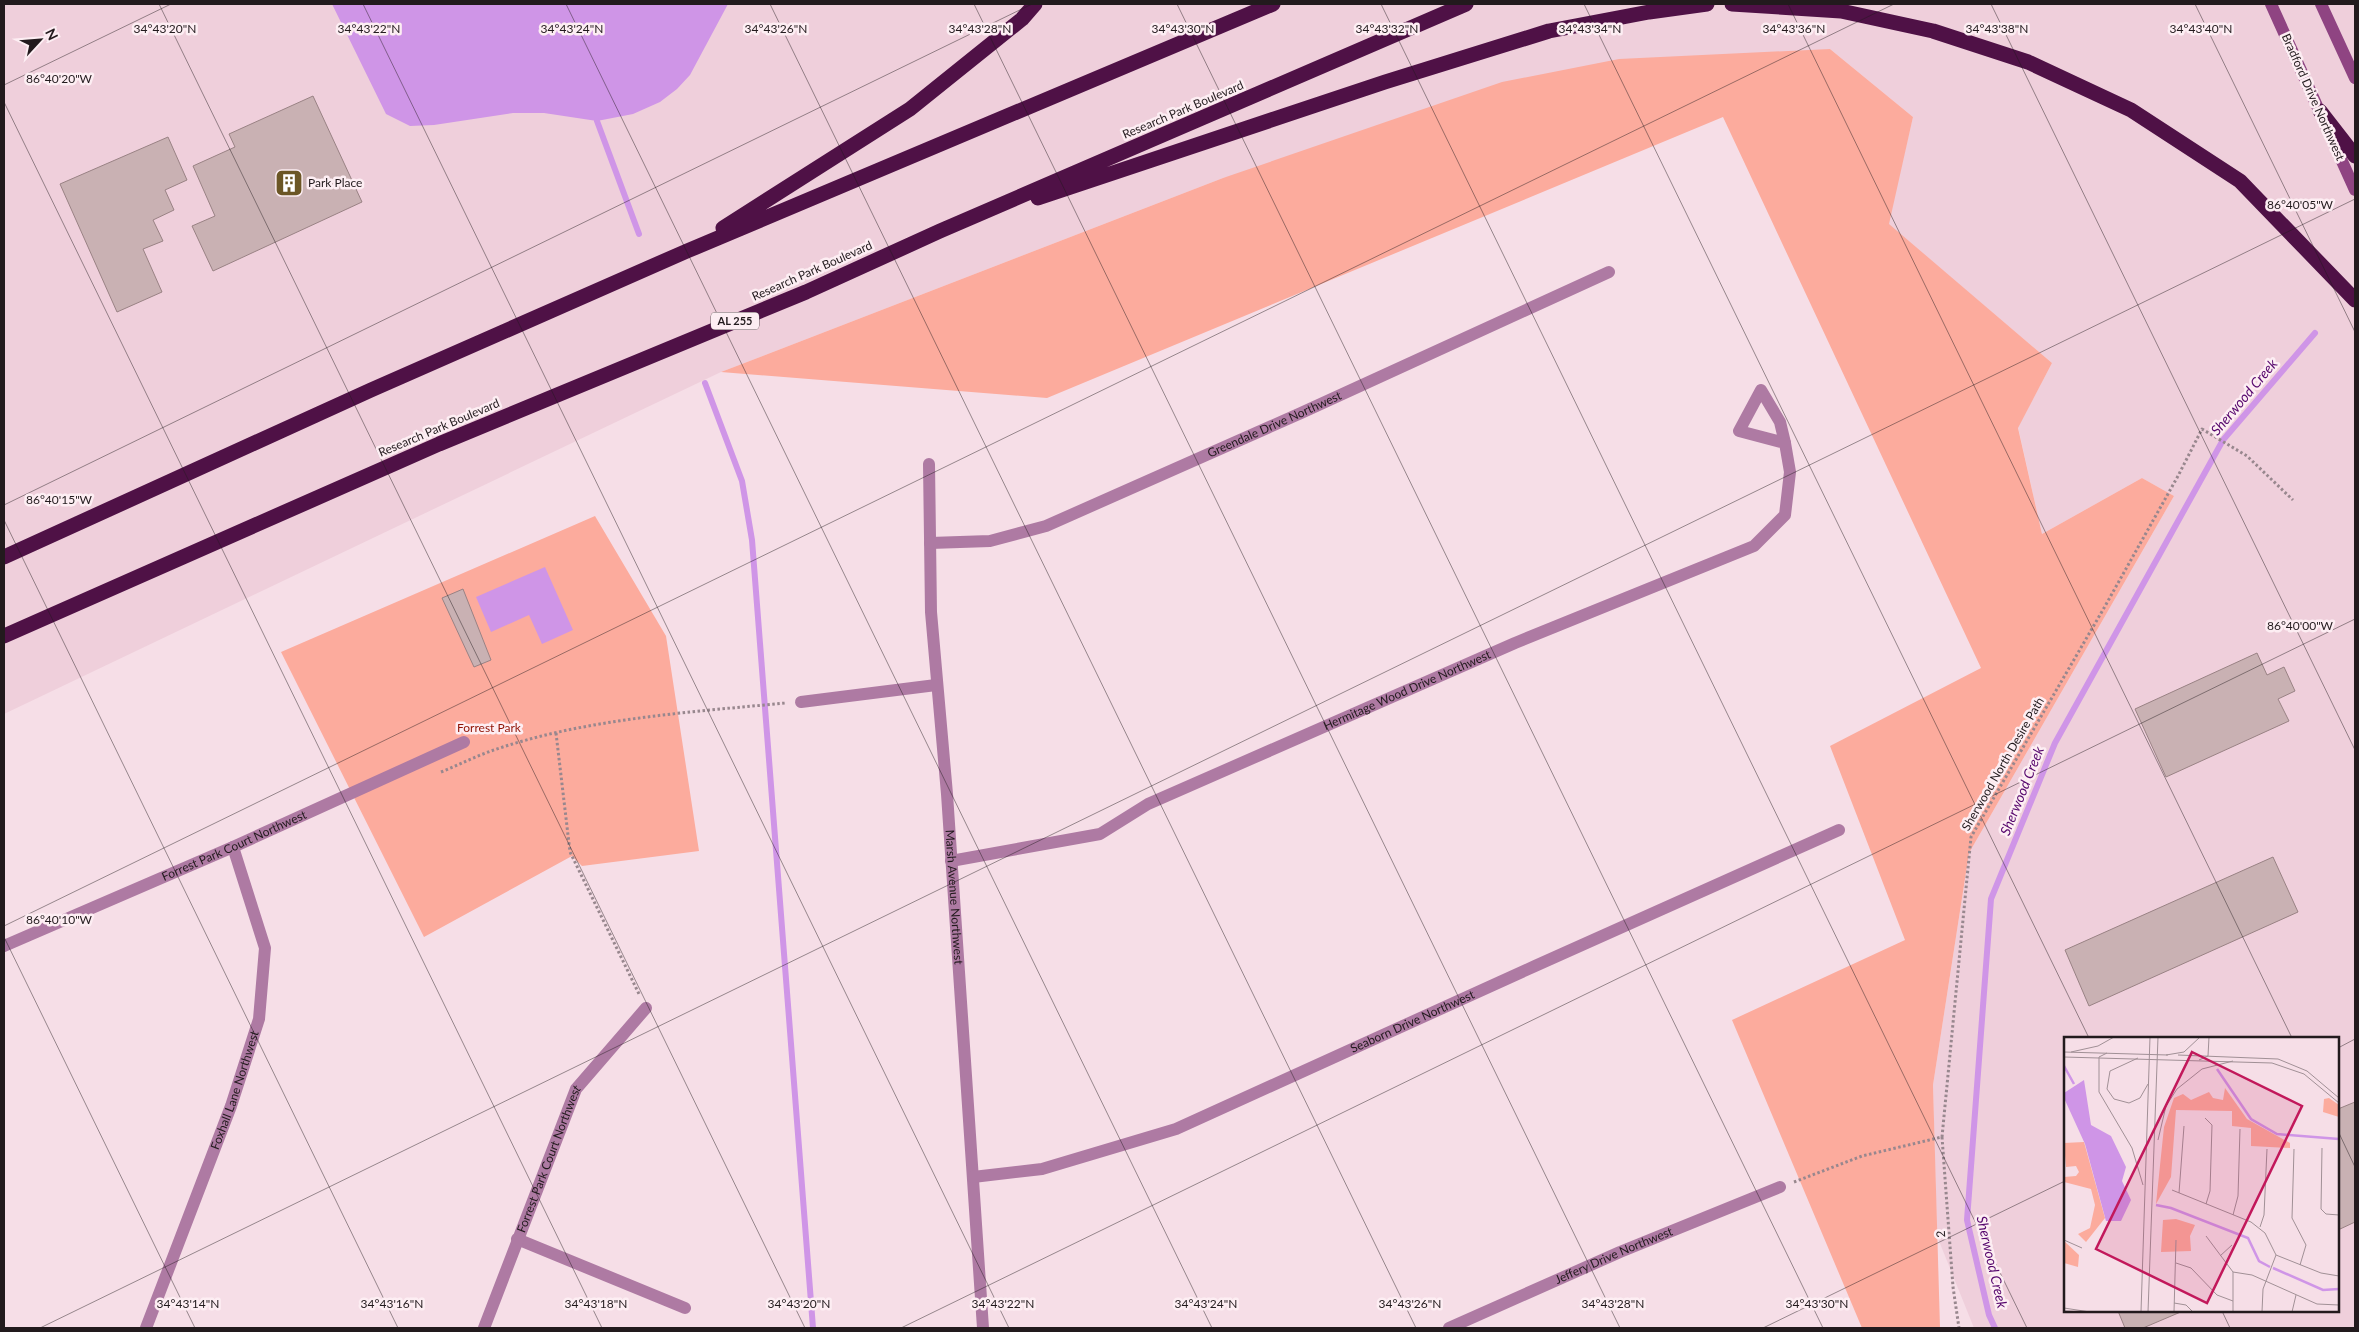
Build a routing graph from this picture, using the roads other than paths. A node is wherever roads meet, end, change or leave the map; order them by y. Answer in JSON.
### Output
{"nodes":[{"id":1,"x":1035,"y":4,"type":"edge"},
{"id":2,"x":1273,"y":4,"type":"edge"},
{"id":3,"x":1466,"y":4,"type":"edge"},
{"id":4,"x":1707,"y":4,"type":"edge"},
{"id":5,"x":1732,"y":4,"type":"edge"},
{"id":6,"x":2271,"y":4,"type":"edge"},
{"id":7,"x":2322,"y":4,"type":"edge"},
{"id":8,"x":2355,"y":78,"type":"edge"},
{"id":9,"x":2320,"y":111,"type":"junction"},
{"id":10,"x":2355,"y":156,"type":"edge"},
{"id":11,"x":2355,"y":190,"type":"edge"},
{"id":12,"x":940,"y":231,"type":"junction"},
{"id":13,"x":686,"y":251,"type":"junction"},
{"id":14,"x":1609,"y":272,"type":"dead end"},
{"id":15,"x":2355,"y":300,"type":"edge"},
{"id":16,"x":1785,"y":443,"type":"dead end"},
{"id":17,"x":929,"y":464,"type":"dead end"},
{"id":18,"x":930,"y":543,"type":"junction"},
{"id":19,"x":4,"y":557,"type":"edge"},
{"id":20,"x":4,"y":636,"type":"edge"},
{"id":21,"x":936,"y":686,"type":"junction"},
{"id":22,"x":801,"y":702,"type":"dead end"},
{"id":23,"x":464,"y":742,"type":"dead end"},
{"id":24,"x":1839,"y":830,"type":"dead end"},
{"id":25,"x":233,"y":846,"type":"junction"},
{"id":26,"x":951,"y":861,"type":"junction"},
{"id":27,"x":4,"y":946,"type":"edge"},
{"id":28,"x":646,"y":1008,"type":"road end"},
{"id":29,"x":973,"y":1177,"type":"junction"},
{"id":30,"x":1780,"y":1187,"type":"road end"},
{"id":31,"x":518,"y":1239,"type":"junction"},
{"id":32,"x":686,"y":1308,"type":"dead end"},
{"id":33,"x":146,"y":1328,"type":"edge"},
{"id":34,"x":484,"y":1328,"type":"edge"},
{"id":35,"x":984,"y":1328,"type":"edge"},
{"id":36,"x":1449,"y":1328,"type":"edge"}],
"edges":[{"from":1,"to":13,"type":"highway"},
{"from":2,"to":13,"type":"highway"},
{"from":3,"to":12,"type":"highway","name":"Research Park Boulevard","number":"AL 255"},
{"from":4,"to":12,"type":"highway"},
{"from":5,"to":15,"type":"highway"},
{"from":6,"to":9,"type":"main road","name":"Bradford Drive Northwest"},
{"from":7,"to":8,"type":"main road"},
{"from":9,"to":10,"type":"highway"},
{"from":9,"to":11,"type":"main road","name":"Bradford Drive Northwest"},
{"from":12,"to":20,"type":"highway","name":"Research Park Boulevard","number":"AL 255"},
{"from":13,"to":19,"type":"highway"},
{"from":14,"to":18,"type":"street","name":"Greendale Drive Northwest"},
{"from":16,"to":26,"type":"street","name":"Hermitage Wood Drive Northwest"},
{"from":17,"to":18,"type":"street","name":"Marsh Avenue Northwest"},
{"from":18,"to":21,"type":"street","name":"Marsh Avenue Northwest"},
{"from":21,"to":22,"type":"street"},
{"from":21,"to":26,"type":"street","name":"Marsh Avenue Northwest"},
{"from":23,"to":25,"type":"street","name":"Forrest Park Court Northwest"},
{"from":24,"to":29,"type":"street","name":"Seaborn Drive Northwest"},
{"from":25,"to":27,"type":"street","name":"Forrest Park Court Northwest"},
{"from":25,"to":33,"type":"street","name":"Foxhall Lane Northwest"},
{"from":26,"to":29,"type":"street","name":"Marsh Avenue Northwest"},
{"from":28,"to":31,"type":"street","name":"Forrest Park Court Northwest"},
{"from":29,"to":35,"type":"street","name":"Marsh Avenue Northwest"},
{"from":30,"to":36,"type":"street","name":"Jeffery Drive Northwest"},
{"from":31,"to":32,"type":"street"},
{"from":31,"to":34,"type":"street","name":"Forrest Park Court Northwest"}]}
